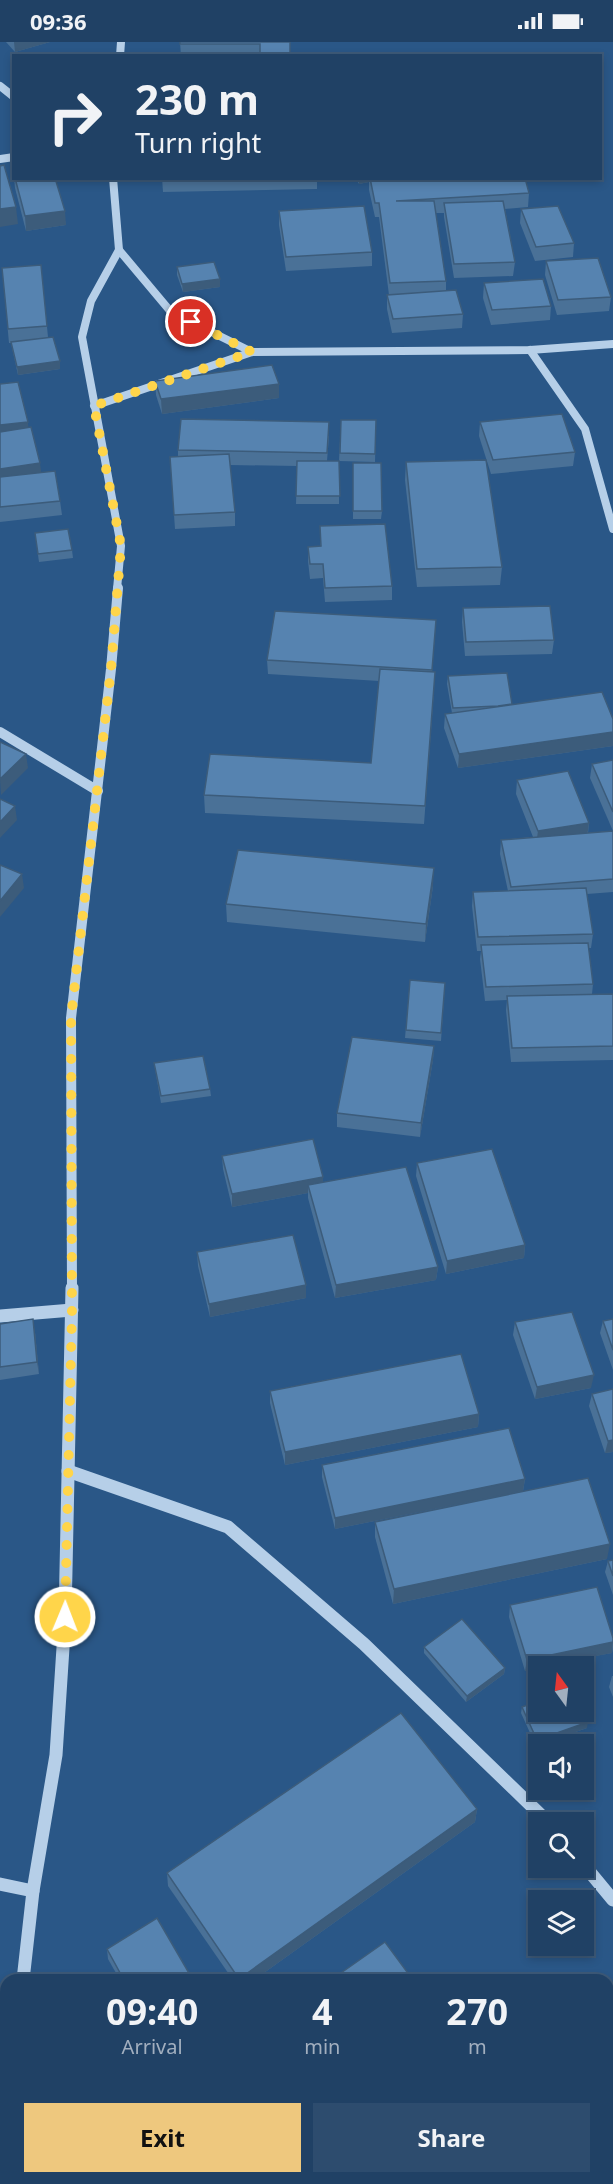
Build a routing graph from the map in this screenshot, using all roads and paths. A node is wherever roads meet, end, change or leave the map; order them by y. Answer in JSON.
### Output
{"nodes":[{"id":1,"x":0,"y":86,"type":"edge"},
{"id":2,"x":12,"y":95,"type":"edge"},
{"id":3,"x":113,"y":182,"type":"edge"},
{"id":4,"x":120,"y":250,"type":"junction"},
{"id":5,"x":613,"y":344,"type":"edge"},
{"id":6,"x":530,"y":350,"type":"junction"},
{"id":7,"x":252,"y":352,"type":"junction"},
{"id":8,"x":94,"y":406,"type":"junction"},
{"id":9,"x":613,"y":529,"type":"edge"},
{"id":10,"x":0,"y":732,"type":"edge"},
{"id":11,"x":98,"y":791,"type":"junction"},
{"id":12,"x":72,"y":1310,"type":"junction"},
{"id":13,"x":0,"y":1316,"type":"edge"},
{"id":14,"x":69,"y":1472,"type":"junction"},
{"id":15,"x":538,"y":1812,"type":"edge"},
{"id":16,"x":594,"y":1877,"type":"edge"},
{"id":17,"x":0,"y":1884,"type":"edge"},
{"id":18,"x":33,"y":1892,"type":"junction"},
{"id":19,"x":613,"y":1900,"type":"edge"},
{"id":20,"x":24,"y":1974,"type":"edge"}],
"edges":[{"from":1,"to":2,"type":"street"},
{"from":3,"to":4,"type":"street"},
{"from":4,"to":7,"type":"street"},
{"from":4,"to":8,"type":"street"},
{"from":5,"to":6,"type":"street"},
{"from":6,"to":7,"type":"street"},
{"from":6,"to":9,"type":"street"},
{"from":7,"to":8,"type":"street"},
{"from":8,"to":11,"type":"street"},
{"from":10,"to":11,"type":"street"},
{"from":11,"to":12,"type":"street"},
{"from":12,"to":13,"type":"street"},
{"from":12,"to":14,"type":"street"},
{"from":14,"to":15,"type":"street"},
{"from":14,"to":18,"type":"street"},
{"from":16,"to":19,"type":"street"},
{"from":17,"to":18,"type":"street"},
{"from":18,"to":20,"type":"street"}]}
